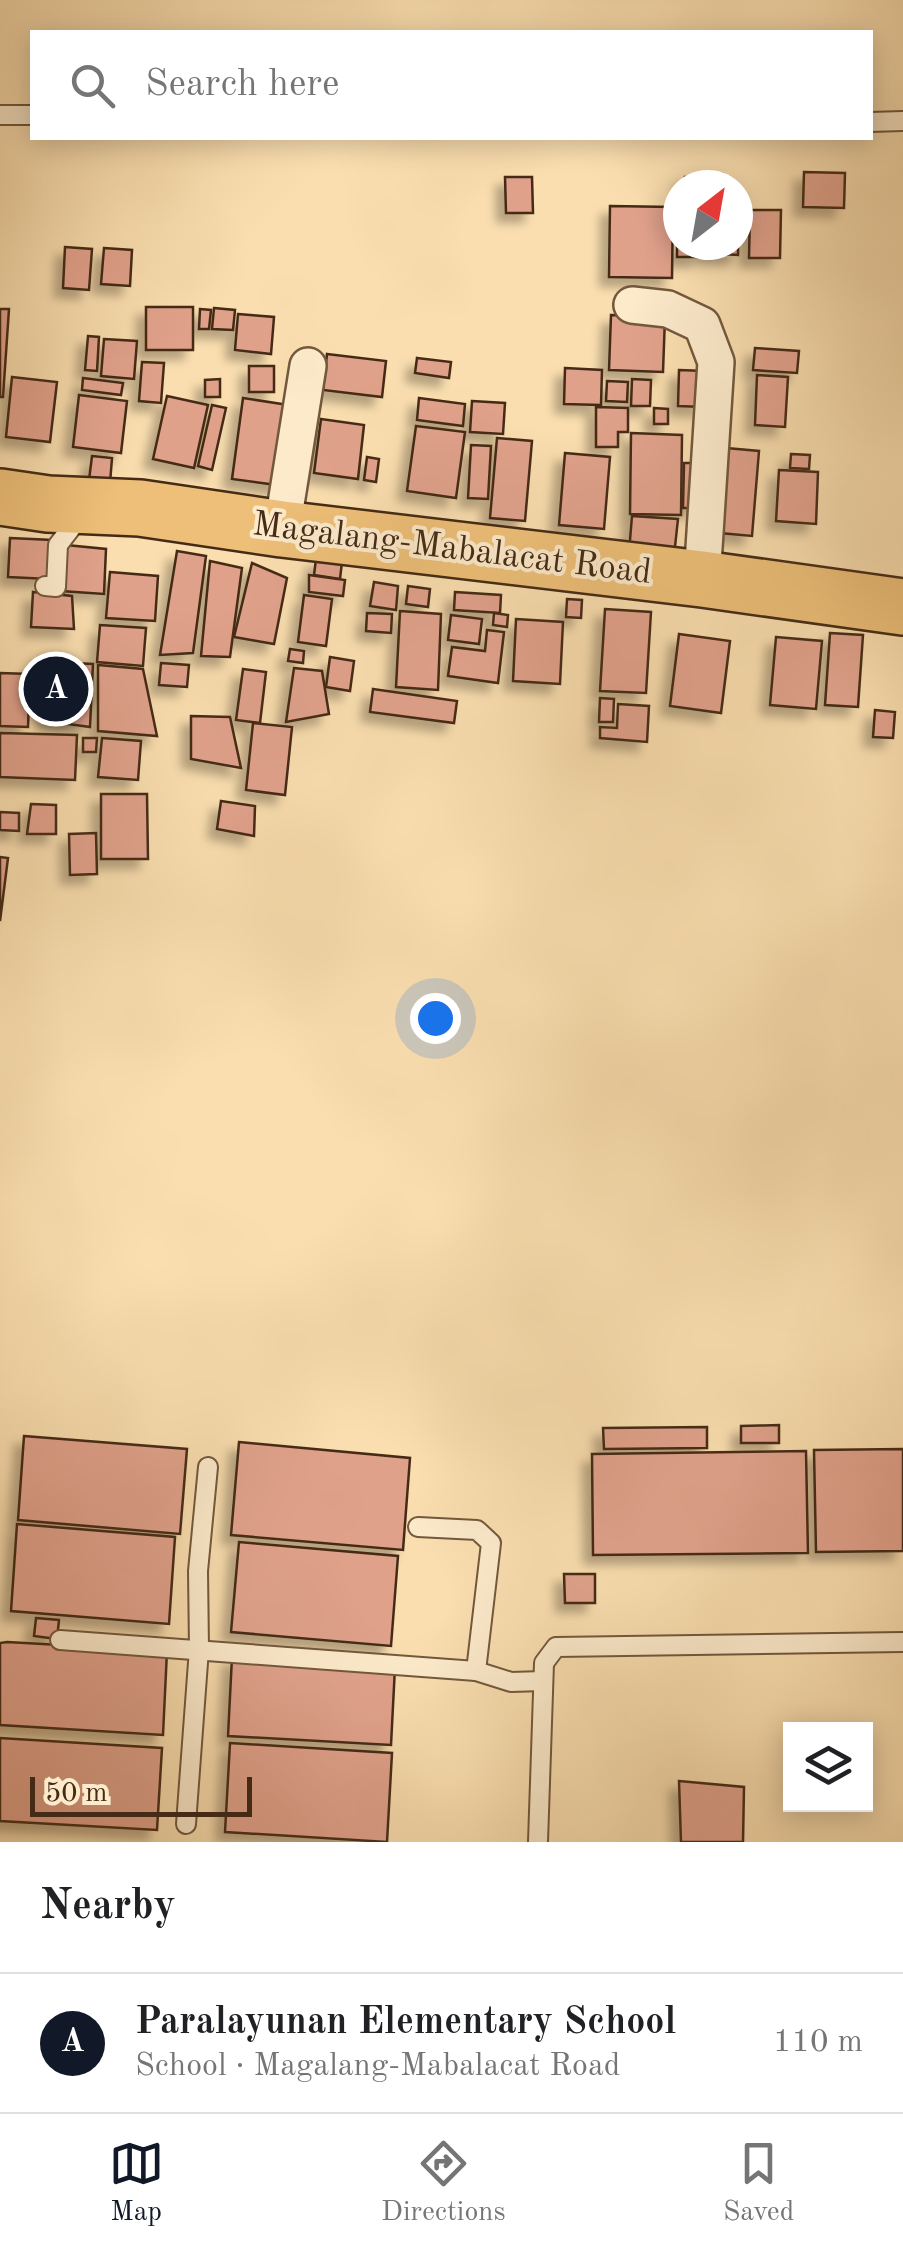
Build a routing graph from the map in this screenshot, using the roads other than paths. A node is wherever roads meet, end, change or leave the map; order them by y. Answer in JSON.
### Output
{"nodes":[{"id":1,"x":0,"y":115,"type":"edge"},
{"id":2,"x":30,"y":115,"type":"edge"},
{"id":3,"x":903,"y":121,"type":"edge"},
{"id":4,"x":873,"y":122,"type":"edge"},
{"id":5,"x":632,"y":305,"type":"dead end"},
{"id":6,"x":308,"y":366,"type":"dead end"},
{"id":7,"x":0,"y":497,"type":"edge"},
{"id":8,"x":88,"y":506,"type":"junction"},
{"id":9,"x":282,"y":529,"type":"junction"},
{"id":10,"x":702,"y":579,"type":"junction"},
{"id":11,"x":45,"y":586,"type":"dead end"},
{"id":12,"x":903,"y":607,"type":"edge"},
{"id":13,"x":208,"y":1466,"type":"dead end"},
{"id":14,"x":418,"y":1528,"type":"dead end"},
{"id":15,"x":60,"y":1640,"type":"dead end"},
{"id":16,"x":903,"y":1642,"type":"edge"},
{"id":17,"x":199,"y":1649,"type":"junction"},
{"id":18,"x":476,"y":1672,"type":"junction"},
{"id":19,"x":543,"y":1681,"type":"junction"},
{"id":20,"x":186,"y":1824,"type":"dead end"},
{"id":21,"x":538,"y":1842,"type":"edge"}],
"edges":[{"from":1,"to":2,"type":"lane"},
{"from":3,"to":4,"type":"lane"},
{"from":5,"to":10,"type":"street"},
{"from":6,"to":9,"type":"street"},
{"from":7,"to":8,"type":"main road","name":"Magalang-Mabalacat Road"},
{"from":8,"to":9,"type":"main road","name":"Magalang-Mabalacat Road"},
{"from":8,"to":11,"type":"lane"},
{"from":9,"to":10,"type":"main road","name":"Magalang-Mabalacat Road"},
{"from":10,"to":12,"type":"main road","name":"Magalang-Mabalacat Road"},
{"from":13,"to":17,"type":"lane"},
{"from":14,"to":18,"type":"lane"},
{"from":15,"to":17,"type":"lane"},
{"from":16,"to":19,"type":"lane"},
{"from":17,"to":18,"type":"lane"},
{"from":17,"to":20,"type":"lane"},
{"from":18,"to":19,"type":"lane"},
{"from":19,"to":21,"type":"lane"}]}
